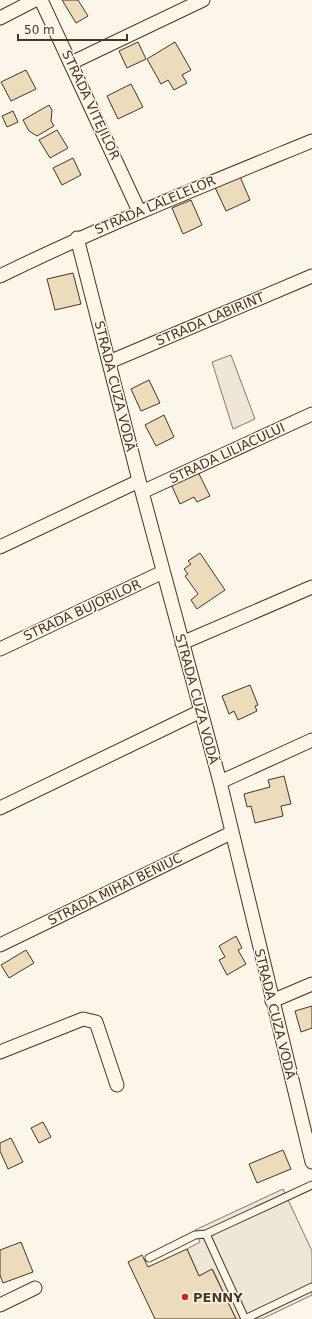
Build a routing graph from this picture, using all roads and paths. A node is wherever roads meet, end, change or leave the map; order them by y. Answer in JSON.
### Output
{"nodes":[{"id":1,"x":35,"y":0,"type":"edge"},
{"id":2,"x":41,"y":0,"type":"edge"},
{"id":3,"x":203,"y":0,"type":"edge"},
{"id":4,"x":0,"y":18,"type":"edge"},
{"id":5,"x":71,"y":63,"type":"junction"},
{"id":6,"x":312,"y":141,"type":"edge"},
{"id":7,"x":139,"y":211,"type":"junction"},
{"id":8,"x":77,"y":238,"type":"junction"},
{"id":9,"x":0,"y":276,"type":"edge"},
{"id":10,"x":312,"y":276,"type":"edge"},
{"id":11,"x":109,"y":362,"type":"junction"},
{"id":12,"x":312,"y":414,"type":"edge"},
{"id":13,"x":141,"y":486,"type":"junction"},
{"id":14,"x":0,"y":547,"type":"edge"},
{"id":15,"x":163,"y":572,"type":"junction"},
{"id":16,"x":312,"y":587,"type":"edge"},
{"id":17,"x":182,"y":643,"type":"junction"},
{"id":18,"x":0,"y":648,"type":"edge"},
{"id":19,"x":201,"y":711,"type":"junction"},
{"id":20,"x":312,"y":740,"type":"edge"},
{"id":21,"x":220,"y":782,"type":"junction"},
{"id":22,"x":0,"y":808,"type":"edge"},
{"id":23,"x":231,"y":833,"type":"junction"},
{"id":24,"x":0,"y":945,"type":"edge"},
{"id":25,"x":312,"y":984,"type":"edge"},
{"id":26,"x":272,"y":1001,"type":"junction"},
{"id":27,"x":0,"y":1052,"type":"edge"},
{"id":28,"x":118,"y":1085,"type":"dead end"},
{"id":29,"x":312,"y":1162,"type":"edge"},
{"id":30,"x":312,"y":1185,"type":"edge"},
{"id":31,"x":206,"y":1234,"type":"junction"},
{"id":32,"x":149,"y":1258,"type":"dead end"},
{"id":33,"x":312,"y":1287,"type":"edge"},
{"id":34,"x":35,"y":1288,"type":"dead end"},
{"id":35,"x":0,"y":1304,"type":"edge"},
{"id":36,"x":245,"y":1319,"type":"edge"}],
"edges":[{"from":1,"to":4,"type":"street"},
{"from":2,"to":5,"type":"street","name":"STRADA VITEJILOR"},
{"from":3,"to":5,"type":"street"},
{"from":5,"to":7,"type":"street","name":"STRADA VITEJILOR"},
{"from":6,"to":7,"type":"street","name":"STRADA LALELELOR"},
{"from":7,"to":8,"type":"street","name":"STRADA LALELELOR"},
{"from":8,"to":9,"type":"street","name":"STRADA LALELELOR"},
{"from":8,"to":11,"type":"street","name":"STRADA CUZA VODĂ"},
{"from":10,"to":11,"type":"street","name":"STRADA LABIRINT"},
{"from":11,"to":13,"type":"street","name":"STRADA CUZA VODĂ"},
{"from":12,"to":13,"type":"street","name":"STRADA LILIACULUI"},
{"from":13,"to":14,"type":"street","name":"STRADA LILIACULUI"},
{"from":13,"to":15,"type":"street","name":"STRADA CUZA VODĂ"},
{"from":15,"to":17,"type":"street","name":"STRADA CUZA VODĂ"},
{"from":15,"to":18,"type":"street","name":"STRADA BUJORILOR"},
{"from":16,"to":17,"type":"street"},
{"from":17,"to":19,"type":"street","name":"STRADA CUZA VODĂ"},
{"from":19,"to":21,"type":"street","name":"STRADA CUZA VODĂ"},
{"from":19,"to":22,"type":"street"},
{"from":20,"to":21,"type":"street"},
{"from":21,"to":23,"type":"street","name":"STRADA CUZA VODĂ"},
{"from":23,"to":24,"type":"street","name":"STRADA MIHAI BENIUC"},
{"from":23,"to":26,"type":"street","name":"STRADA CUZA VODĂ"},
{"from":25,"to":26,"type":"street"},
{"from":26,"to":29,"type":"street","name":"STRADA CUZA VODĂ"},
{"from":27,"to":28,"type":"street"},
{"from":30,"to":31,"type":"lane"},
{"from":31,"to":32,"type":"lane"},
{"from":31,"to":36,"type":"lane"},
{"from":33,"to":36,"type":"lane"},
{"from":34,"to":35,"type":"street"}]}
